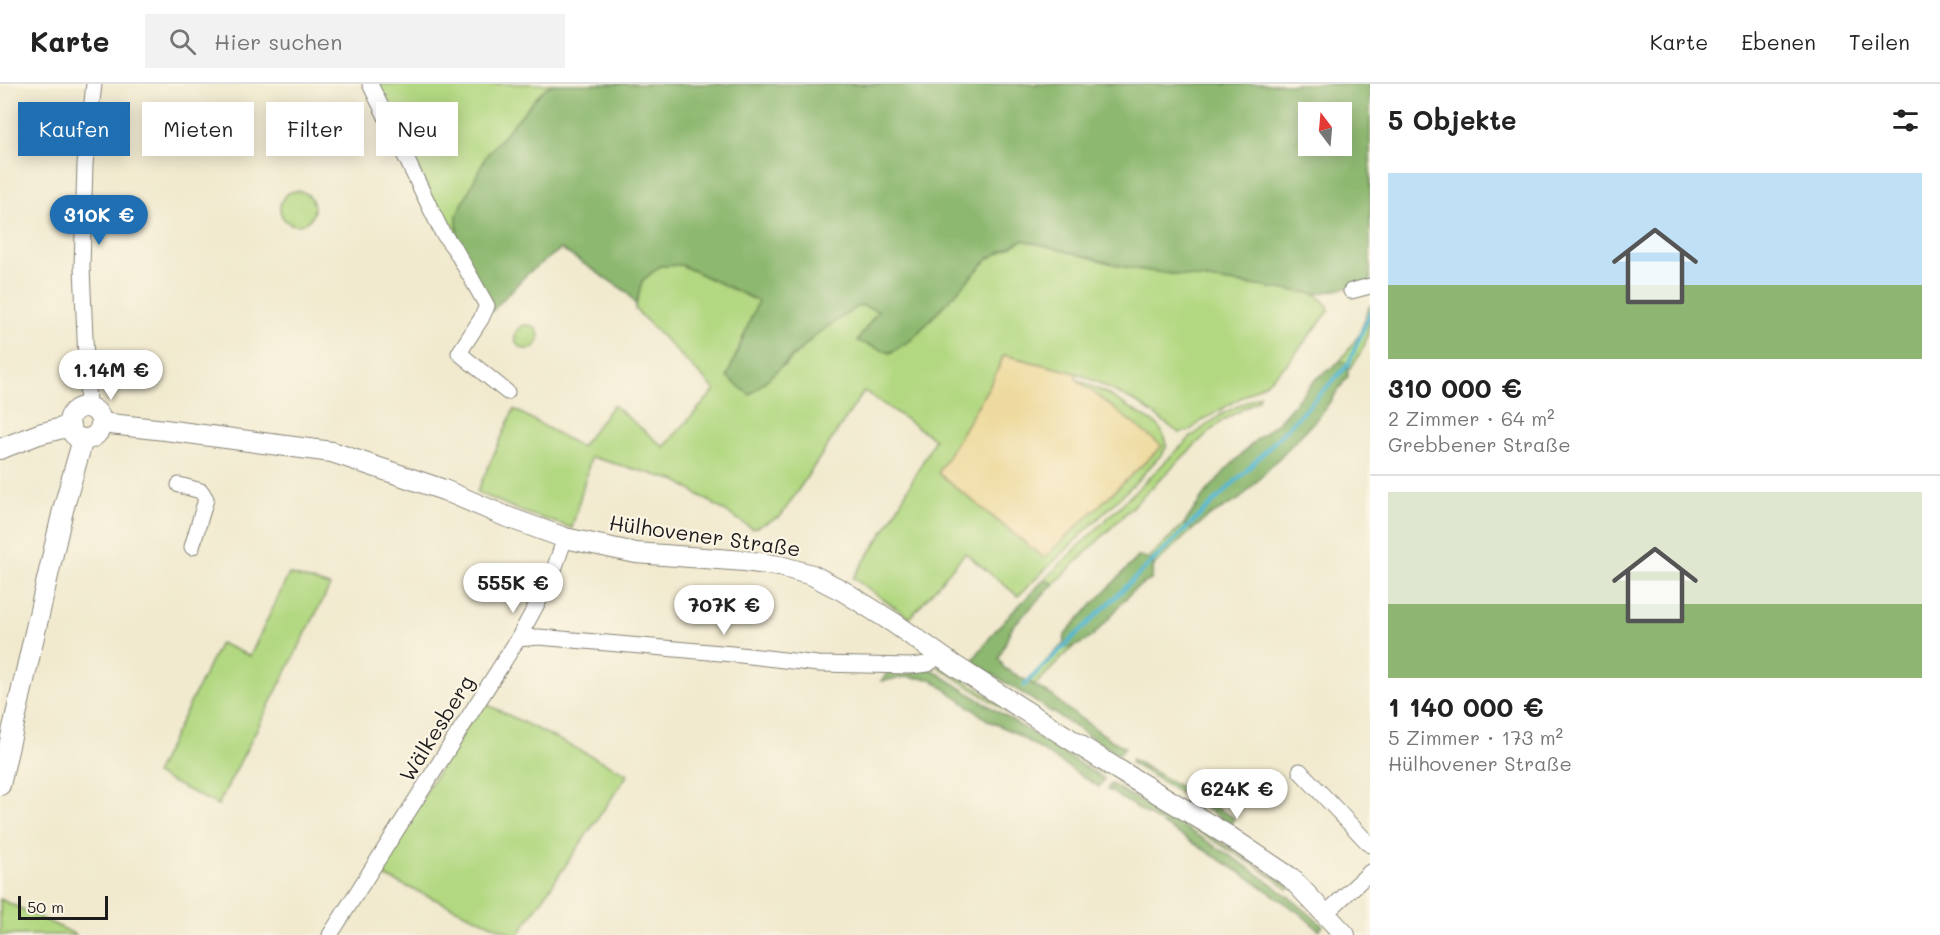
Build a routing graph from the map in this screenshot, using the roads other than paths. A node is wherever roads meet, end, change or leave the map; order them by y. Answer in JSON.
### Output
{"nodes":[{"id":1,"x":94,"y":84,"type":"edge"},
{"id":2,"x":370,"y":84,"type":"edge"},
{"id":3,"x":1370,"y":286,"type":"edge"},
{"id":4,"x":1351,"y":291,"type":"dead end"},
{"id":5,"x":507,"y":392,"type":"dead end"},
{"id":6,"x":88,"y":408,"type":"junction"},
{"id":7,"x":101,"y":423,"type":"junction"},
{"id":8,"x":76,"y":432,"type":"junction"},
{"id":9,"x":0,"y":449,"type":"edge"},
{"id":10,"x":179,"y":485,"type":"dead end"},
{"id":11,"x":565,"y":538,"type":"junction"},
{"id":12,"x":192,"y":547,"type":"dead end"},
{"id":13,"x":518,"y":639,"type":"junction"},
{"id":14,"x":940,"y":655,"type":"junction"},
{"id":15,"x":1300,"y":771,"type":"dead end"},
{"id":16,"x":0,"y":785,"type":"edge"},
{"id":17,"x":1370,"y":845,"type":"edge"},
{"id":18,"x":1370,"y":872,"type":"edge"},
{"id":19,"x":1325,"y":914,"type":"junction"},
{"id":20,"x":330,"y":935,"type":"edge"},
{"id":21,"x":1345,"y":935,"type":"edge"}],
"edges":[{"from":1,"to":6,"type":"street"},
{"from":2,"to":5,"type":"street"},
{"from":3,"to":4,"type":"street"},
{"from":6,"to":7,"type":"main road"},
{"from":6,"to":8,"type":"main road"},
{"from":7,"to":8,"type":"main road"},
{"from":7,"to":11,"type":"main road","name":"Hülhovener Straße"},
{"from":8,"to":9,"type":"main road"},
{"from":8,"to":16,"type":"main road"},
{"from":10,"to":12,"type":"street"},
{"from":11,"to":13,"type":"street","name":"Wälkesberg"},
{"from":11,"to":14,"type":"main road","name":"Hülhovener Straße"},
{"from":13,"to":14,"type":"street"},
{"from":13,"to":20,"type":"street","name":"Wälkesberg"},
{"from":14,"to":19,"type":"main road","name":"Hülhovener Straße"},
{"from":15,"to":17,"type":"street"},
{"from":18,"to":19,"type":"street"},
{"from":19,"to":21,"type":"main road","name":"Hülhovener Straße"}]}
